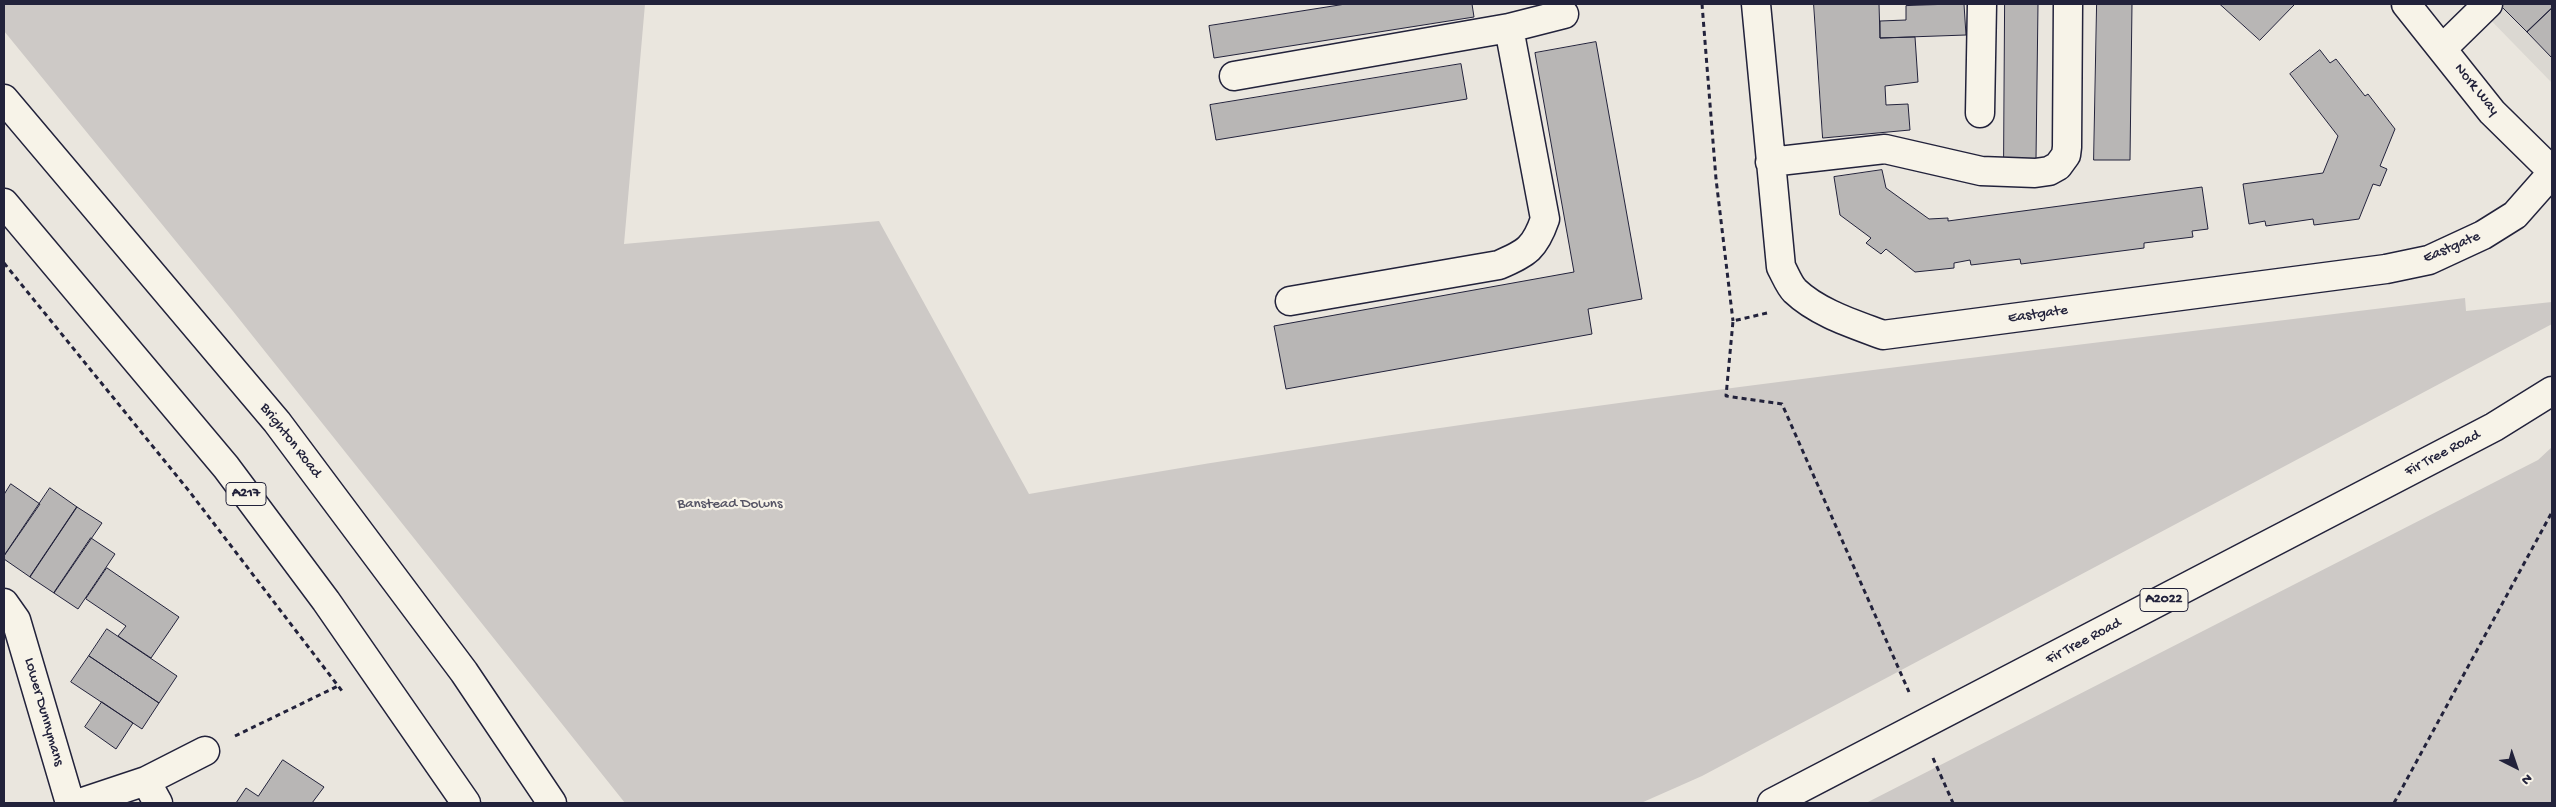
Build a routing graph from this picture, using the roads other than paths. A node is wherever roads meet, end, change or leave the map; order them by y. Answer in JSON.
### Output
{"nodes":[{"id":1,"x":1756,"y":4,"type":"edge"},
{"id":2,"x":1982,"y":4,"type":"edge"},
{"id":3,"x":2068,"y":4,"type":"edge"},
{"id":4,"x":2406,"y":4,"type":"edge"},
{"id":5,"x":2488,"y":4,"type":"edge"},
{"id":6,"x":1564,"y":14,"type":"dead end"},
{"id":7,"x":1509,"y":28,"type":"junction"},
{"id":8,"x":2443,"y":48,"type":"junction"},
{"id":9,"x":1234,"y":76,"type":"dead end"},
{"id":10,"x":4,"y":99,"type":"edge"},
{"id":11,"x":1980,"y":113,"type":"dead end"},
{"id":12,"x":1770,"y":162,"type":"junction"},
{"id":13,"x":2552,"y":172,"type":"edge"},
{"id":14,"x":4,"y":202,"type":"edge"},
{"id":15,"x":1290,"y":301,"type":"dead end"},
{"id":16,"x":2552,"y":391,"type":"edge"},
{"id":17,"x":10,"y":611,"type":"edge"},
{"id":18,"x":205,"y":751,"type":"road end"},
{"id":19,"x":152,"y":792,"type":"edge"},
{"id":20,"x":70,"y":803,"type":"edge"},
{"id":21,"x":80,"y":803,"type":"edge"},
{"id":22,"x":466,"y":803,"type":"edge"},
{"id":23,"x":552,"y":803,"type":"edge"},
{"id":24,"x":1772,"y":803,"type":"edge"}],
"edges":[{"from":1,"to":12,"type":"main road","name":"Eastgate"},
{"from":2,"to":11,"type":"main road"},
{"from":3,"to":12,"type":"main road"},
{"from":4,"to":8,"type":"main road","name":"Nork Way"},
{"from":5,"to":8,"type":"main road"},
{"from":6,"to":7,"type":"main road"},
{"from":7,"to":9,"type":"main road"},
{"from":7,"to":15,"type":"main road"},
{"from":8,"to":13,"type":"main road","name":"Nork Way"},
{"from":10,"to":23,"type":"main road","name":"Brighton Road"},
{"from":12,"to":13,"type":"main road","name":"Eastgate"},
{"from":14,"to":22,"type":"main road","number":"A217"},
{"from":16,"to":24,"type":"main road","name":"Fir Tree Road","number":"A2022"},
{"from":17,"to":20,"type":"main road","name":"Lower Dunnymans"},
{"from":18,"to":19,"type":"main road"},
{"from":19,"to":21,"type":"main road"}]}
